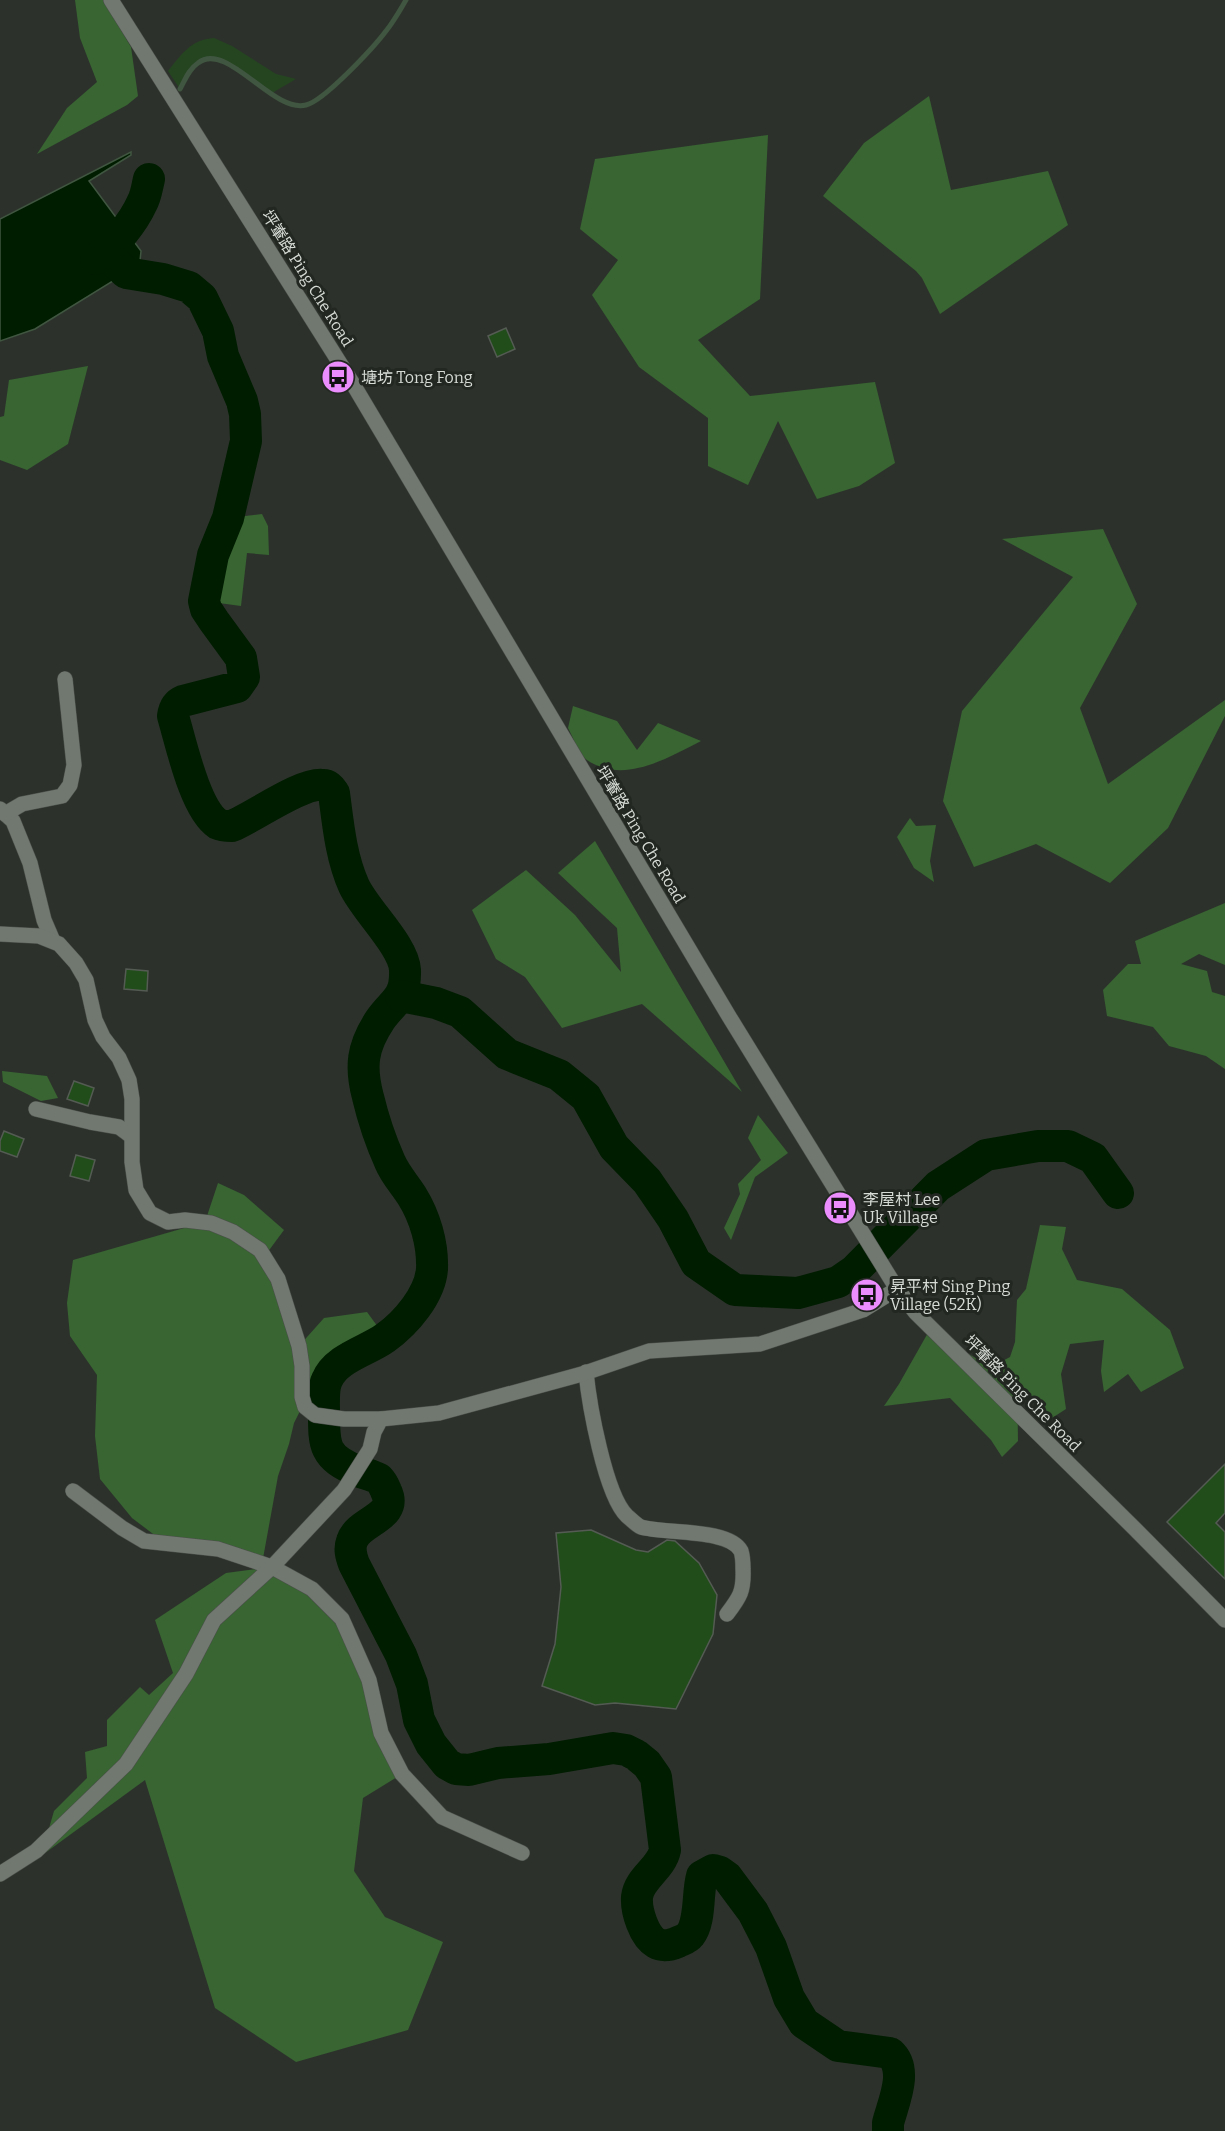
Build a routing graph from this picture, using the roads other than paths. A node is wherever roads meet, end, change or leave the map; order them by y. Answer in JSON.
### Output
{"nodes":[{"id":1,"x":111,"y":0,"type":"edge"},
{"id":2,"x":65,"y":679,"type":"dead end"},
{"id":3,"x":3,"y":812,"type":"edge"},
{"id":4,"x":0,"y":934,"type":"edge"},
{"id":5,"x":53,"y":941,"type":"junction"},
{"id":6,"x":36,"y":1109,"type":"dead end"},
{"id":7,"x":131,"y":1136,"type":"junction"},
{"id":8,"x":894,"y":1284,"type":"junction"},
{"id":9,"x":586,"y":1372,"type":"junction"},
{"id":10,"x":381,"y":1419,"type":"junction"},
{"id":11,"x":72,"y":1491,"type":"dead end"},
{"id":12,"x":272,"y":1567,"type":"junction"},
{"id":13,"x":727,"y":1614,"type":"dead end"},
{"id":14,"x":1225,"y":1620,"type":"edge"},
{"id":15,"x":522,"y":1853,"type":"dead end"},
{"id":16,"x":0,"y":1874,"type":"edge"}],
"edges":[{"from":1,"to":8,"type":"street","name":"坪輋路 Ping Che Road"},
{"from":2,"to":3,"type":"street"},
{"from":3,"to":5,"type":"street"},
{"from":4,"to":5,"type":"street"},
{"from":5,"to":7,"type":"street"},
{"from":6,"to":7,"type":"street"},
{"from":7,"to":10,"type":"street"},
{"from":8,"to":9,"type":"street"},
{"from":8,"to":14,"type":"street","name":"坪輋路 Ping Che Road"},
{"from":9,"to":10,"type":"street"},
{"from":9,"to":13,"type":"street"},
{"from":10,"to":12,"type":"street"},
{"from":11,"to":12,"type":"street"},
{"from":12,"to":15,"type":"street"},
{"from":12,"to":16,"type":"street"}]}
